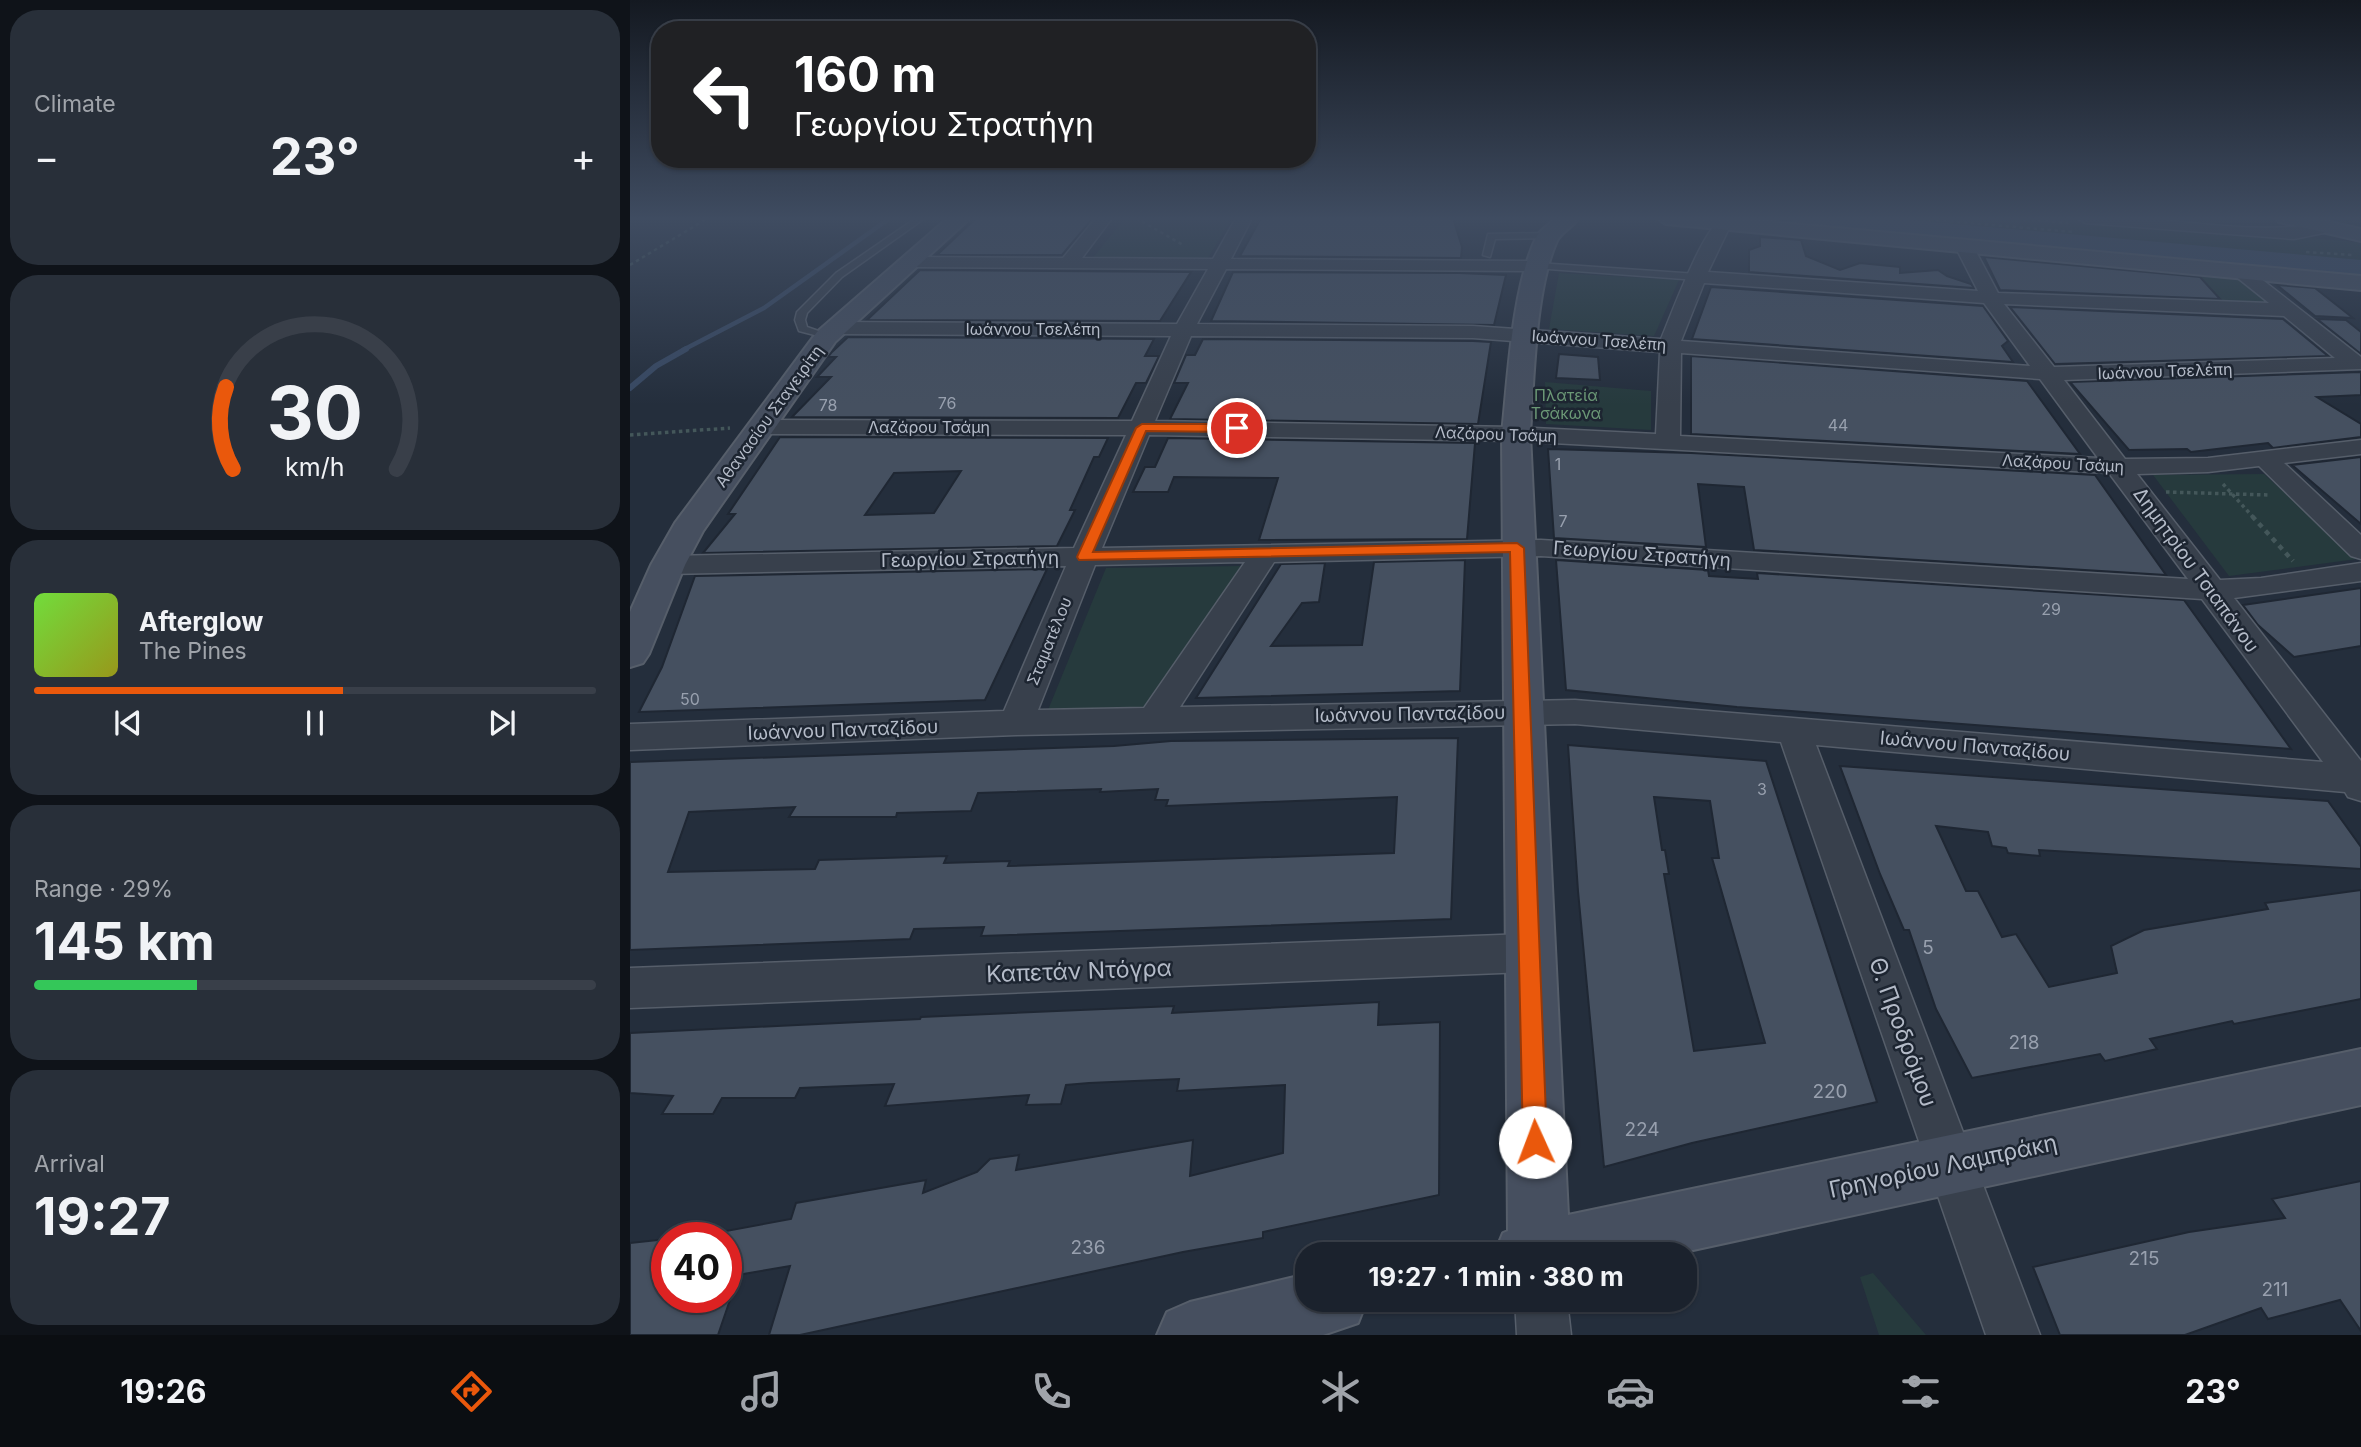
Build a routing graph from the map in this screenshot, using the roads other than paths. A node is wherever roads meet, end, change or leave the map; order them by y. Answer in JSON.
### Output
{"nodes":[{"id":1,"x":834,"y":280,"type":"edge"},
{"id":2,"x":890,"y":280,"type":"edge"},
{"id":3,"x":1211,"y":280,"type":"edge"},
{"id":4,"x":1538,"y":280,"type":"edge"},
{"id":5,"x":1695,"y":280,"type":"edge"},
{"id":6,"x":1742,"y":280,"type":"edge"},
{"id":7,"x":1981,"y":280,"type":"edge"},
{"id":8,"x":2251,"y":280,"type":"edge"},
{"id":9,"x":2334,"y":280,"type":"edge"},
{"id":10,"x":2361,"y":283,"type":"edge"},
{"id":11,"x":1990,"y":298,"type":"junction"},
{"id":12,"x":2288,"y":310,"type":"junction"},
{"id":13,"x":1184,"y":330,"type":"junction"},
{"id":14,"x":831,"y":333,"type":"junction"},
{"id":15,"x":1525,"y":334,"type":"junction"},
{"id":16,"x":1671,"y":345,"type":"junction"},
{"id":17,"x":2358,"y":363,"type":"edge"},
{"id":18,"x":2048,"y":374,"type":"junction"},
{"id":19,"x":760,"y":427,"type":"junction"},
{"id":20,"x":1142,"y":428,"type":"junction"},
{"id":21,"x":1516,"y":434,"type":"junction"},
{"id":22,"x":1668,"y":440,"type":"junction"},
{"id":23,"x":2361,"y":447,"type":"edge"},
{"id":24,"x":2263,"y":457,"type":"junction"},
{"id":25,"x":2120,"y":467,"type":"junction"},
{"id":26,"x":1517,"y":548,"type":"junction"},
{"id":27,"x":2361,"y":550,"type":"edge"},
{"id":28,"x":1266,"y":553,"type":"junction"},
{"id":29,"x":1084,"y":557,"type":"junction"},
{"id":30,"x":668,"y":565,"type":"junction"},
{"id":31,"x":2361,"y":572,"type":"edge"},
{"id":32,"x":2208,"y":590,"type":"junction"},
{"id":33,"x":630,"y":654,"type":"edge"},
{"id":34,"x":1524,"y":712,"type":"junction"},
{"id":35,"x":1154,"y":720,"type":"junction"},
{"id":36,"x":1016,"y":723,"type":"junction"},
{"id":37,"x":1793,"y":729,"type":"junction"},
{"id":38,"x":630,"y":737,"type":"edge"},
{"id":39,"x":2358,"y":783,"type":"edge"},
{"id":40,"x":1528,"y":953,"type":"junction"},
{"id":41,"x":630,"y":988,"type":"edge"},
{"id":42,"x":2361,"y":1077,"type":"edge"},
{"id":43,"x":1951,"y":1164,"type":"junction"},
{"id":44,"x":1535,"y":1242,"type":"edge"},
{"id":45,"x":1631,"y":1242,"type":"edge"},
{"id":46,"x":1295,"y":1310,"type":"edge"},
{"id":47,"x":1541,"y":1312,"type":"edge"},
{"id":48,"x":1190,"y":1335,"type":"edge"},
{"id":49,"x":1544,"y":1335,"type":"edge"},
{"id":50,"x":2013,"y":1335,"type":"edge"}],
"edges":[{"from":1,"to":14,"type":"lane"},
{"from":2,"to":14,"type":"street","name":"Αθανασίου Σταγειρίτη"},
{"from":3,"to":13,"type":"street","name":"Σταματέλου"},
{"from":4,"to":15,"type":"street"},
{"from":5,"to":16,"type":"street"},
{"from":6,"to":11,"type":"street"},
{"from":7,"to":11,"type":"street","name":"Δημητρίου Τσιαπάνου"},
{"from":8,"to":12,"type":"street"},
{"from":9,"to":10,"type":"street"},
{"from":11,"to":12,"type":"street"},
{"from":11,"to":18,"type":"street","name":"Δημητρίου Τσιαπάνου"},
{"from":12,"to":17,"type":"street"},
{"from":13,"to":14,"type":"street","name":"Ιωάννου Τσελέπη"},
{"from":13,"to":15,"type":"street","name":"Ιωάννου Τσελέπη"},
{"from":13,"to":20,"type":"street","name":"Σταματέλου"},
{"from":14,"to":19,"type":"street","name":"Αθανασίου Σταγειρίτη"},
{"from":15,"to":16,"type":"street","name":"Ιωάννου Τσελέπη"},
{"from":15,"to":21,"type":"street"},
{"from":16,"to":18,"type":"street","name":"Ιωάννου Τσελέπη"},
{"from":16,"to":22,"type":"street"},
{"from":17,"to":18,"type":"street","name":"Ιωάννου Τσελέπη"},
{"from":18,"to":25,"type":"street","name":"Δημητρίου Τσιαπάνου"},
{"from":19,"to":20,"type":"street","name":"Λαζάρου Τσάμη"},
{"from":19,"to":30,"type":"street","name":"Αθανασίου Σταγειρίτη"},
{"from":20,"to":21,"type":"street","name":"Λαζάρου Τσάμη"},
{"from":20,"to":29,"type":"street","name":"Σταματέλου"},
{"from":21,"to":22,"type":"street","name":"Λαζάρου Τσάμη"},
{"from":21,"to":26,"type":"street"},
{"from":22,"to":25,"type":"street","name":"Λαζάρου Τσάμη"},
{"from":23,"to":24,"type":"street","name":"Λαζάρου Τσάμη"},
{"from":24,"to":25,"type":"street","name":"Λαζάρου Τσάμη"},
{"from":24,"to":27,"type":"street"},
{"from":25,"to":32,"type":"street","name":"Δημητρίου Τσιαπάνου"},
{"from":26,"to":28,"type":"street","name":"Γεωργίου Στρατήγη"},
{"from":26,"to":32,"type":"street","name":"Γεωργίου Στρατήγη"},
{"from":26,"to":34,"type":"street"},
{"from":28,"to":29,"type":"street","name":"Γεωργίου Στρατήγη"},
{"from":28,"to":35,"type":"street"},
{"from":29,"to":30,"type":"street","name":"Γεωργίου Στρατήγη"},
{"from":29,"to":36,"type":"street","name":"Σταματέλου"},
{"from":30,"to":33,"type":"street","name":"Αθανασίου Σταγειρίτη"},
{"from":31,"to":32,"type":"street","name":"Γεωργίου Στρατήγη"},
{"from":32,"to":39,"type":"street","name":"Δημητρίου Τσιαπάνου"},
{"from":34,"to":35,"type":"street","name":"Ιωάννου Πανταζίδου"},
{"from":34,"to":37,"type":"street","name":"Ιωάννου Πανταζίδου"},
{"from":34,"to":40,"type":"street"},
{"from":35,"to":36,"type":"street","name":"Ιωάννου Πανταζίδου"},
{"from":36,"to":38,"type":"street","name":"Ιωάννου Πανταζίδου"},
{"from":37,"to":39,"type":"street","name":"Ιωάννου Πανταζίδου"},
{"from":37,"to":43,"type":"street","name":"Θ. Προδρόμου"},
{"from":40,"to":41,"type":"street","name":"Καπετάν Ντόγρα"},
{"from":40,"to":44,"type":"street"},
{"from":42,"to":43,"type":"street","name":"Γρηγορίου Λαμπράκη"},
{"from":43,"to":45,"type":"street","name":"Γρηγορίου Λαμπράκη"},
{"from":43,"to":50,"type":"street","name":"Θ. Προδρόμου"},
{"from":46,"to":48,"type":"street"},
{"from":47,"to":49,"type":"street"}]}
